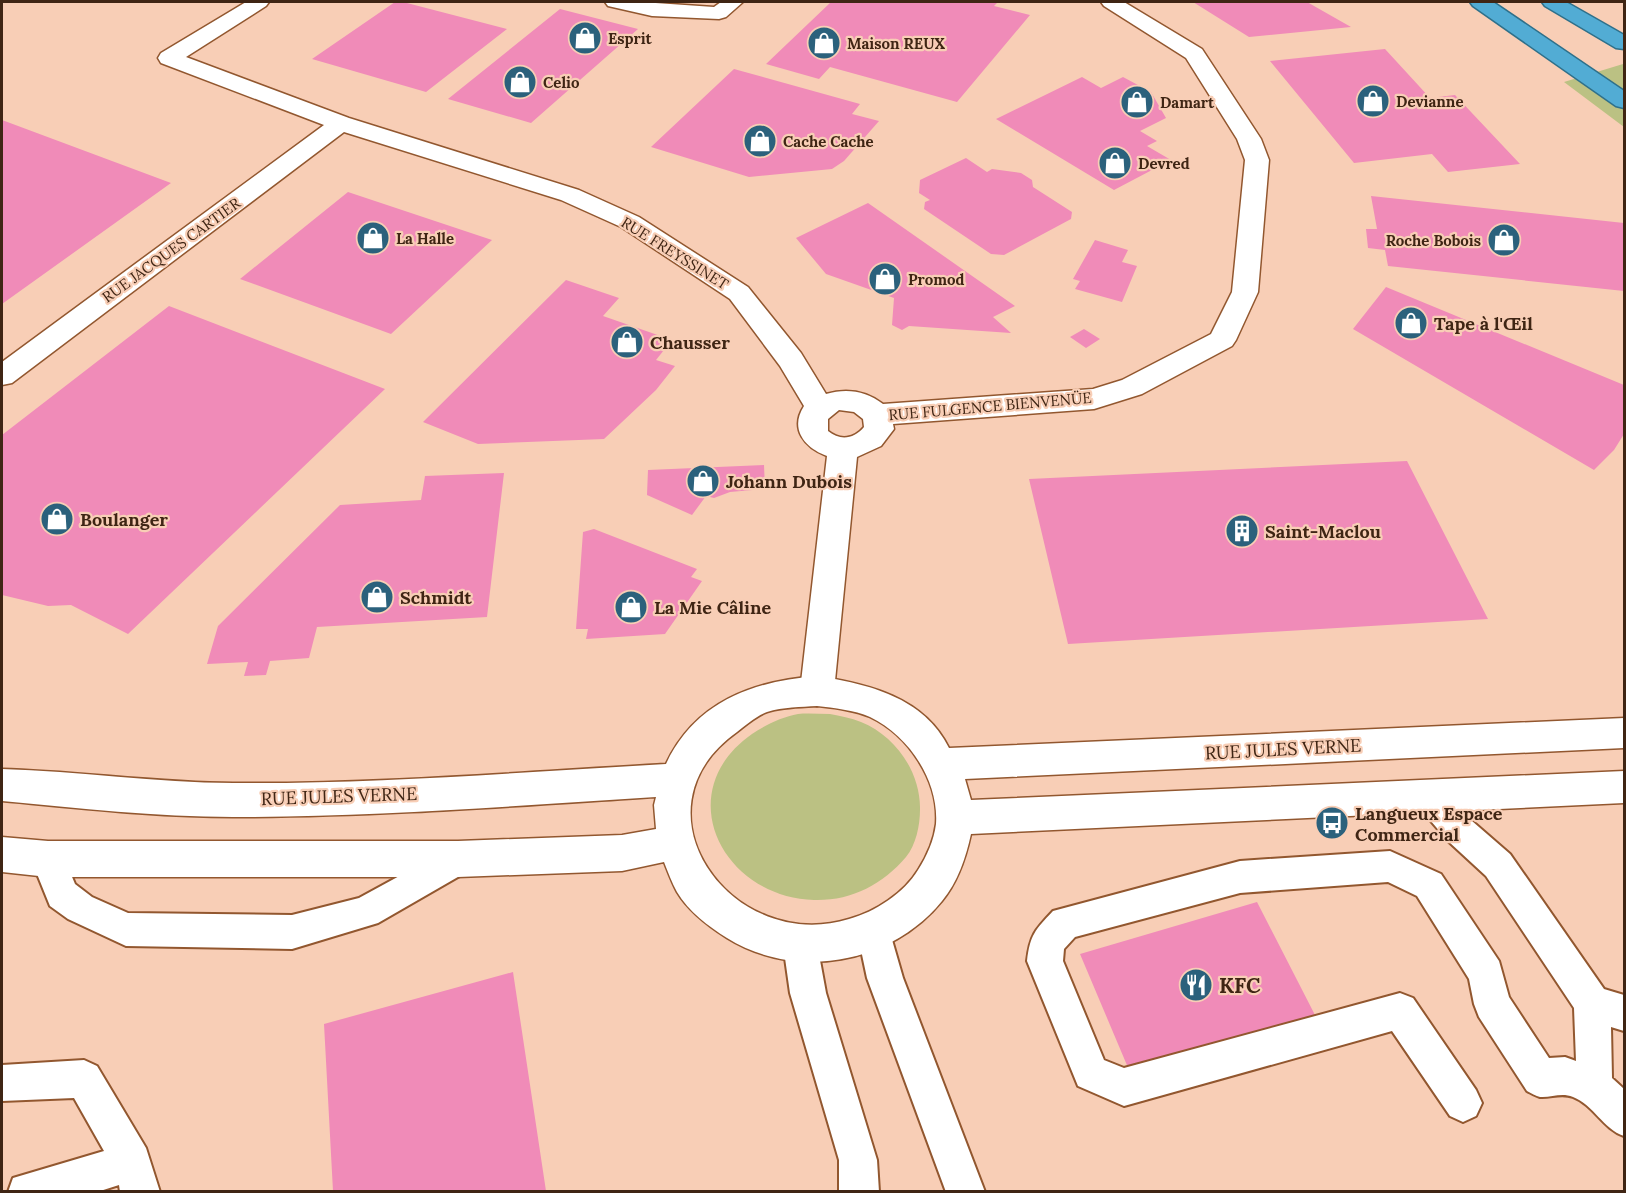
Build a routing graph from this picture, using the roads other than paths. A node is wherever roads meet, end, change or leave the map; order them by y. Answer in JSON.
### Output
{"nodes":[{"id":1,"x":259,"y":2,"type":"edge"},
{"id":2,"x":615,"y":2,"type":"edge"},
{"id":3,"x":733,"y":2,"type":"edge"},
{"id":4,"x":1111,"y":2,"type":"edge"},
{"id":5,"x":1470,"y":2,"type":"edge"},
{"id":6,"x":1480,"y":2,"type":"edge"},
{"id":7,"x":1552,"y":2,"type":"edge"},
{"id":8,"x":1587,"y":2,"type":"edge"},
{"id":9,"x":1624,"y":21,"type":"edge"},
{"id":10,"x":1527,"y":34,"type":"junction"},
{"id":11,"x":1624,"y":43,"type":"edge"},
{"id":12,"x":1624,"y":101,"type":"edge"},
{"id":13,"x":341,"y":123,"type":"junction"},
{"id":14,"x":2,"y":376,"type":"edge"},
{"id":15,"x":820,"y":408,"type":"junction"},
{"id":16,"x":877,"y":415,"type":"junction"},
{"id":17,"x":843,"y":448,"type":"junction"},
{"id":18,"x":817,"y":691,"type":"junction"},
{"id":19,"x":1624,"y":733,"type":"edge"},
{"id":20,"x":941,"y":764,"type":"junction"},
{"id":21,"x":677,"y":780,"type":"junction"},
{"id":22,"x":2,"y":784,"type":"edge"},
{"id":23,"x":1624,"y":787,"type":"edge"},
{"id":24,"x":1429,"y":796,"type":"junction"},
{"id":25,"x":955,"y":818,"type":"junction"},
{"id":26,"x":674,"y":843,"type":"junction"},
{"id":27,"x":2,"y":855,"type":"edge"},
{"id":28,"x":48,"y":859,"type":"junction"},
{"id":29,"x":458,"y":859,"type":"junction"},
{"id":30,"x":874,"y":931,"type":"junction"},
{"id":31,"x":800,"y":944,"type":"junction"},
{"id":32,"x":1608,"y":1008,"type":"edge"},
{"id":33,"x":2,"y":1083,"type":"edge"},
{"id":34,"x":1593,"y":1087,"type":"junction"},
{"id":35,"x":1463,"y":1103,"type":"dead end"},
{"id":36,"x":1624,"y":1117,"type":"edge"},
{"id":37,"x":136,"y":1177,"type":"edge"},
{"id":38,"x":27,"y":1191,"type":"edge"},
{"id":39,"x":859,"y":1191,"type":"edge"},
{"id":40,"x":966,"y":1191,"type":"edge"}],
"edges":[{"from":1,"to":13,"type":"street","name":"RUE FREYSSINET"},
{"from":2,"to":3,"type":"street"},
{"from":4,"to":16,"type":"street","name":"RUE FULGENCE BIENVENÜE"},
{"from":5,"to":10,"type":"street"},
{"from":6,"to":10,"type":"highway"},
{"from":7,"to":11,"type":"highway"},
{"from":8,"to":9,"type":"highway"},
{"from":10,"to":12,"type":"highway"},
{"from":13,"to":14,"type":"street","name":"RUE JACQUES CARTIER"},
{"from":13,"to":15,"type":"street","name":"RUE FREYSSINET"},
{"from":15,"to":16,"type":"street"},
{"from":15,"to":17,"type":"street"},
{"from":16,"to":17,"type":"street"},
{"from":17,"to":18,"type":"street"},
{"from":18,"to":20,"type":"street"},
{"from":18,"to":21,"type":"street"},
{"from":19,"to":20,"type":"street","name":"RUE JULES VERNE"},
{"from":20,"to":25,"type":"street"},
{"from":21,"to":22,"type":"street","name":"RUE JULES VERNE"},
{"from":21,"to":26,"type":"street"},
{"from":23,"to":24,"type":"street"},
{"from":24,"to":25,"type":"street"},
{"from":24,"to":32,"type":"lane"},
{"from":25,"to":30,"type":"street"},
{"from":26,"to":29,"type":"street"},
{"from":26,"to":31,"type":"street"},
{"from":27,"to":28,"type":"street"},
{"from":28,"to":29,"type":"street"},
{"from":28,"to":29,"type":"lane"},
{"from":30,"to":31,"type":"street"},
{"from":30,"to":40,"type":"lane"},
{"from":31,"to":39,"type":"lane"},
{"from":32,"to":34,"type":"lane"},
{"from":33,"to":37,"type":"lane"},
{"from":34,"to":35,"type":"lane"},
{"from":34,"to":36,"type":"lane"},
{"from":37,"to":38,"type":"lane"}]}
